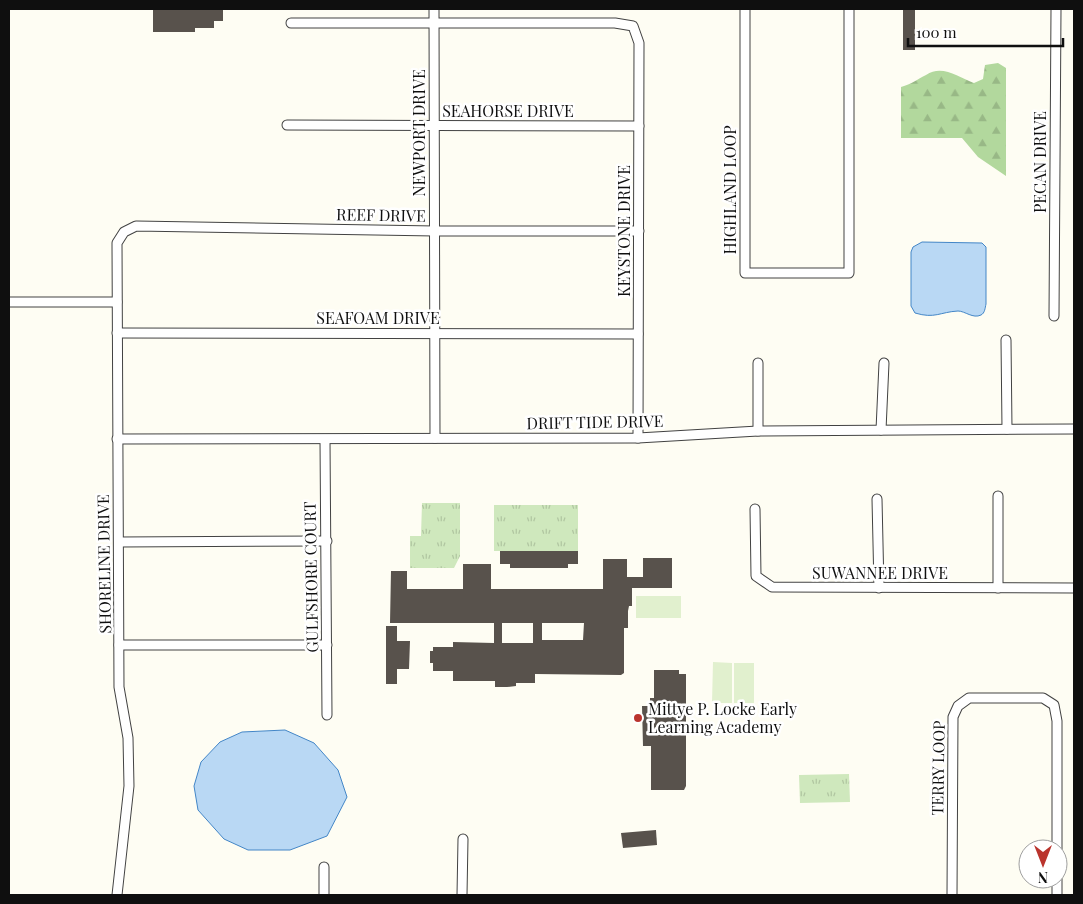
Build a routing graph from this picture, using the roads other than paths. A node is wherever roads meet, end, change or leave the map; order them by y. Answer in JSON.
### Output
{"nodes":[{"id":1,"x":434,"y":9,"type":"edge"},
{"id":2,"x":745,"y":9,"type":"edge"},
{"id":3,"x":849,"y":9,"type":"edge"},
{"id":4,"x":1056,"y":9,"type":"edge"},
{"id":5,"x":291,"y":23,"type":"dead end"},
{"id":6,"x":434,"y":23,"type":"junction"},
{"id":7,"x":287,"y":125,"type":"dead end"},
{"id":8,"x":434,"y":125,"type":"junction"},
{"id":9,"x":639,"y":126,"type":"junction"},
{"id":10,"x":435,"y":231,"type":"junction"},
{"id":11,"x":639,"y":231,"type":"junction"},
{"id":12,"x":124,"y":232,"type":"joint"},
{"id":13,"x":9,"y":302,"type":"edge"},
{"id":14,"x":116,"y":302,"type":"junction"},
{"id":15,"x":1054,"y":316,"type":"dead end"},
{"id":16,"x":117,"y":333,"type":"junction"},
{"id":17,"x":435,"y":333,"type":"junction"},
{"id":18,"x":638,"y":334,"type":"junction"},
{"id":19,"x":1006,"y":340,"type":"dead end"},
{"id":20,"x":758,"y":363,"type":"dead end"},
{"id":21,"x":884,"y":363,"type":"dead end"},
{"id":22,"x":1074,"y":429,"type":"edge"},
{"id":23,"x":881,"y":430,"type":"junction"},
{"id":24,"x":1007,"y":430,"type":"junction"},
{"id":25,"x":758,"y":431,"type":"junction"},
{"id":26,"x":435,"y":438,"type":"junction"},
{"id":27,"x":638,"y":438,"type":"junction"},
{"id":28,"x":117,"y":439,"type":"junction"},
{"id":29,"x":325,"y":440,"type":"junction"},
{"id":30,"x":998,"y":496,"type":"dead end"},
{"id":31,"x":877,"y":499,"type":"dead end"},
{"id":32,"x":755,"y":509,"type":"dead end"},
{"id":33,"x":327,"y":541,"type":"junction"},
{"id":34,"x":119,"y":542,"type":"junction"},
{"id":35,"x":879,"y":588,"type":"junction"},
{"id":36,"x":998,"y":588,"type":"junction"},
{"id":37,"x":1074,"y":588,"type":"edge"},
{"id":38,"x":119,"y":645,"type":"junction"},
{"id":39,"x":327,"y":645,"type":"junction"},
{"id":40,"x":327,"y":715,"type":"dead end"},
{"id":41,"x":463,"y":839,"type":"dead end"},
{"id":42,"x":1057,"y":839,"type":"edge"},
{"id":43,"x":324,"y":867,"type":"dead end"},
{"id":44,"x":117,"y":895,"type":"edge"},
{"id":45,"x":324,"y":895,"type":"edge"},
{"id":46,"x":462,"y":895,"type":"edge"},
{"id":47,"x":952,"y":895,"type":"edge"}],
"edges":[{"from":1,"to":6,"type":"street","name":"NEWPORT DRIVE"},
{"from":2,"to":3,"type":"street","name":"HIGHLAND LOOP"},
{"from":4,"to":15,"type":"street","name":"PECAN DRIVE"},
{"from":5,"to":6,"type":"street"},
{"from":6,"to":8,"type":"street","name":"NEWPORT DRIVE"},
{"from":6,"to":9,"type":"street","name":"KEYSTONE DRIVE"},
{"from":7,"to":8,"type":"street","name":"SEAHORSE DRIVE"},
{"from":8,"to":9,"type":"street","name":"SEAHORSE DRIVE"},
{"from":8,"to":10,"type":"street","name":"NEWPORT DRIVE"},
{"from":9,"to":11,"type":"street","name":"KEYSTONE DRIVE"},
{"from":10,"to":11,"type":"street","name":"REEF DRIVE"},
{"from":10,"to":12,"type":"street","name":"REEF DRIVE"},
{"from":10,"to":17,"type":"street","name":"NEWPORT DRIVE"},
{"from":11,"to":18,"type":"street","name":"KEYSTONE DRIVE"},
{"from":12,"to":14,"type":"street","name":"SHORELINE DRIVE"},
{"from":13,"to":14,"type":"street"},
{"from":14,"to":16,"type":"street","name":"SHORELINE DRIVE"},
{"from":16,"to":17,"type":"street","name":"SEAFOAM DRIVE"},
{"from":16,"to":28,"type":"street","name":"SHORELINE DRIVE"},
{"from":17,"to":18,"type":"street","name":"SEAFOAM DRIVE"},
{"from":17,"to":26,"type":"street","name":"NEWPORT DRIVE"},
{"from":18,"to":27,"type":"street","name":"KEYSTONE DRIVE"},
{"from":19,"to":24,"type":"street"},
{"from":20,"to":25,"type":"street"},
{"from":21,"to":23,"type":"street"},
{"from":22,"to":24,"type":"street","name":"DRIFT TIDE DRIVE"},
{"from":23,"to":24,"type":"street","name":"DRIFT TIDE DRIVE"},
{"from":23,"to":25,"type":"street","name":"DRIFT TIDE DRIVE"},
{"from":25,"to":27,"type":"street","name":"DRIFT TIDE DRIVE"},
{"from":26,"to":27,"type":"street","name":"DRIFT TIDE DRIVE"},
{"from":26,"to":29,"type":"street","name":"DRIFT TIDE DRIVE"},
{"from":28,"to":29,"type":"street","name":"DRIFT TIDE DRIVE"},
{"from":28,"to":34,"type":"street","name":"SHORELINE DRIVE"},
{"from":29,"to":33,"type":"street","name":"GULFSHORE COURT"},
{"from":30,"to":36,"type":"street"},
{"from":31,"to":35,"type":"street"},
{"from":32,"to":35,"type":"street","name":"SUWANNEE DRIVE"},
{"from":33,"to":34,"type":"street"},
{"from":33,"to":39,"type":"street","name":"GULFSHORE COURT"},
{"from":34,"to":38,"type":"street","name":"SHORELINE DRIVE"},
{"from":35,"to":36,"type":"street","name":"SUWANNEE DRIVE"},
{"from":36,"to":37,"type":"street","name":"SUWANNEE DRIVE"},
{"from":38,"to":39,"type":"street"},
{"from":38,"to":44,"type":"street","name":"SHORELINE DRIVE"},
{"from":39,"to":40,"type":"street","name":"GULFSHORE COURT"},
{"from":41,"to":46,"type":"street"},
{"from":42,"to":47,"type":"street","name":"TERRY LOOP"},
{"from":43,"to":45,"type":"street"}]}
